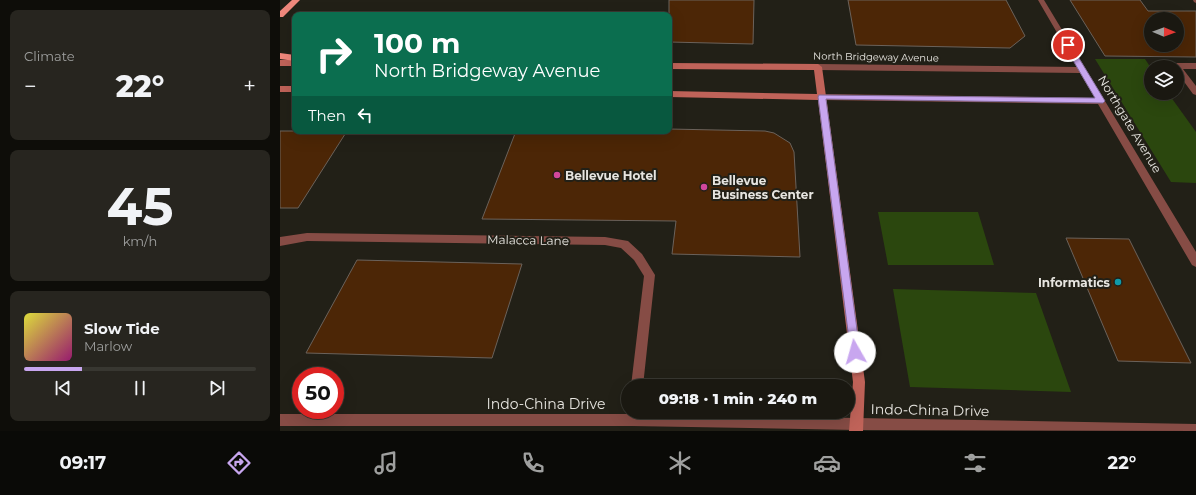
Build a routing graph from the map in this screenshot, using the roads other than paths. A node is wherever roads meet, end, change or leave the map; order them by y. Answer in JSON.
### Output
{"nodes":[{"id":1,"x":296,"y":0,"type":"edge"},
{"id":2,"x":1041,"y":0,"type":"edge"},
{"id":3,"x":280,"y":15,"type":"edge"},
{"id":4,"x":280,"y":56,"type":"edge"},
{"id":5,"x":292,"y":58,"type":"edge"},
{"id":6,"x":280,"y":63,"type":"edge"},
{"id":7,"x":292,"y":63,"type":"edge"},
{"id":8,"x":672,"y":66,"type":"edge"},
{"id":9,"x":1196,"y":66,"type":"edge"},
{"id":10,"x":818,"y":67,"type":"junction"},
{"id":11,"x":1083,"y":70,"type":"junction"},
{"id":12,"x":292,"y":89,"type":"edge"},
{"id":13,"x":280,"y":90,"type":"edge"},
{"id":14,"x":1196,"y":92,"type":"edge"},
{"id":15,"x":672,"y":94,"type":"edge"},
{"id":16,"x":822,"y":97,"type":"junction"},
{"id":17,"x":1101,"y":101,"type":"junction"},
{"id":18,"x":280,"y":242,"type":"edge"},
{"id":19,"x":1196,"y":262,"type":"edge"},
{"id":20,"x":638,"y":379,"type":"edge"},
{"id":21,"x":621,"y":416,"type":"edge"},
{"id":22,"x":694,"y":419,"type":"edge"},
{"id":23,"x":280,"y":420,"type":"edge"},
{"id":24,"x":856,"y":427,"type":"edge"},
{"id":25,"x":1196,"y":431,"type":"edge"}],
"edges":[{"from":1,"to":3,"type":"highway"},
{"from":2,"to":11,"type":"street","name":"Northgate Avenue"},
{"from":4,"to":5,"type":"highway"},
{"from":6,"to":7,"type":"main road"},
{"from":8,"to":10,"type":"main road","name":"North Bridgeway Avenue"},
{"from":9,"to":14,"type":"street"},
{"from":10,"to":11,"type":"street","name":"North Bridgeway Avenue"},
{"from":10,"to":16,"type":"main road"},
{"from":11,"to":17,"type":"street","name":"Northgate Avenue"},
{"from":12,"to":13,"type":"main road"},
{"from":15,"to":16,"type":"main road"},
{"from":16,"to":17,"type":"street"},
{"from":16,"to":24,"type":"main road"},
{"from":17,"to":19,"type":"street","name":"Northgate Avenue"},
{"from":18,"to":20,"type":"street","name":"Malacca Lane"},
{"from":21,"to":23,"type":"street","name":"Indo-China Drive"},
{"from":22,"to":24,"type":"street","name":"Indo-China Drive"},
{"from":24,"to":25,"type":"street","name":"Indo-China Drive"}]}
